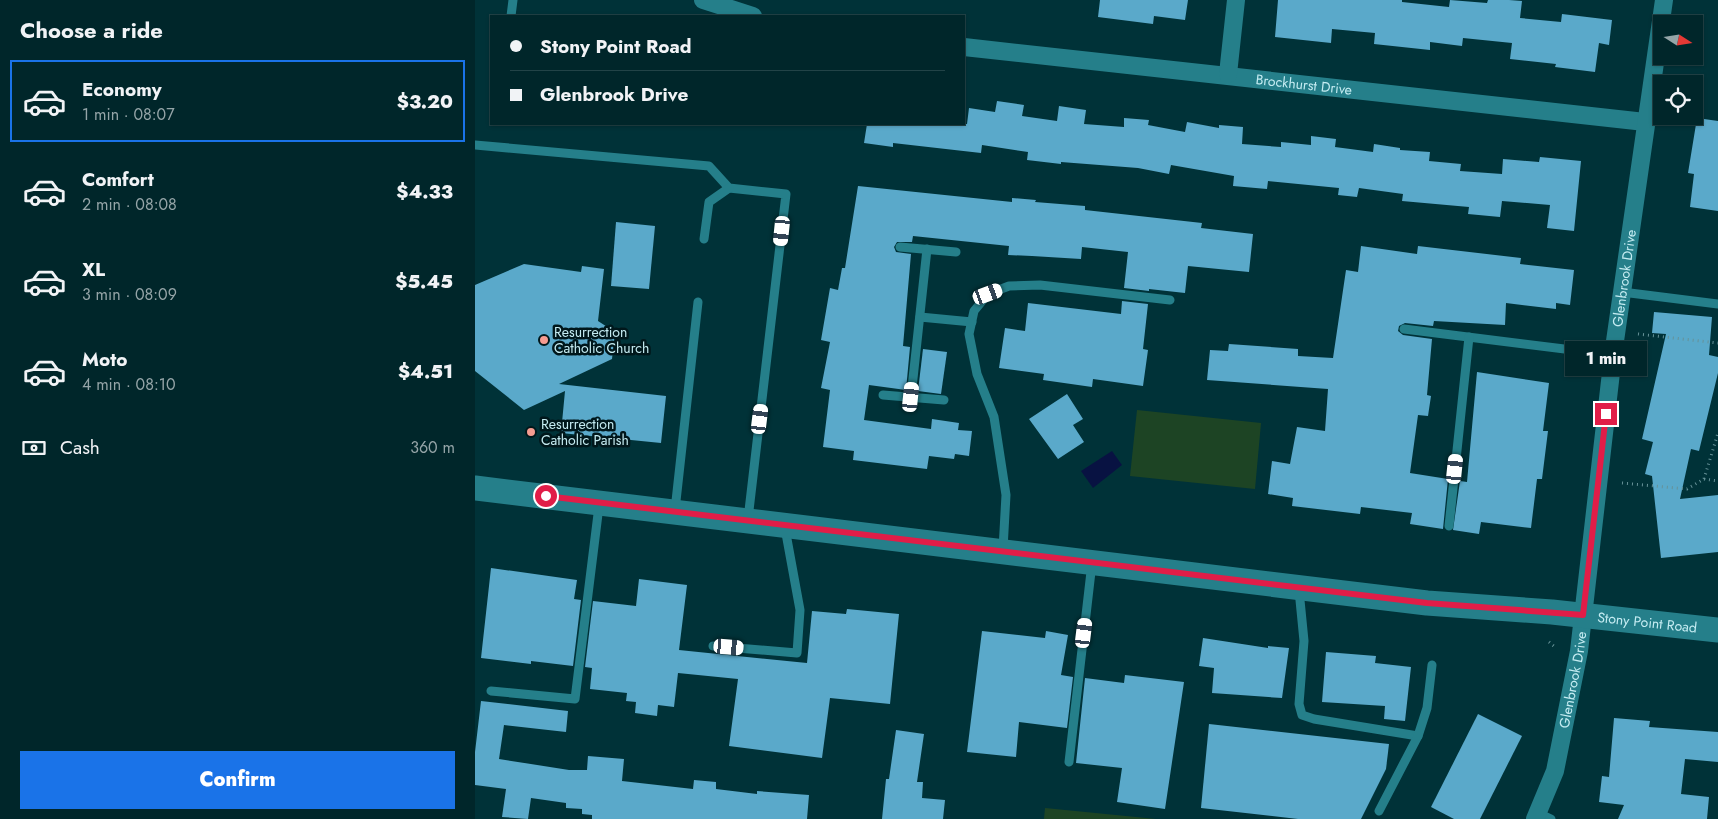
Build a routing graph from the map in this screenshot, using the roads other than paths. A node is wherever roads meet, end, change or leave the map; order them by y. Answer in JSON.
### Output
{"nodes":[{"id":1,"x":513,"y":0,"type":"edge"},
{"id":2,"x":1236,"y":0,"type":"edge"},
{"id":3,"x":1664,"y":0,"type":"edge"},
{"id":4,"x":707,"y":1,"type":"edge"},
{"id":5,"x":511,"y":15,"type":"edge"},
{"id":6,"x":750,"y":15,"type":"edge"},
{"id":7,"x":965,"y":47,"type":"edge"},
{"id":8,"x":1228,"y":74,"type":"junction"},
{"id":9,"x":1645,"y":122,"type":"junction"},
{"id":10,"x":475,"y":145,"type":"edge"},
{"id":11,"x":729,"y":188,"type":"junction"},
{"id":12,"x":705,"y":240,"type":"dead end"},
{"id":13,"x":900,"y":247,"type":"dead end"},
{"id":14,"x":927,"y":249,"type":"junction"},
{"id":15,"x":956,"y":252,"type":"dead end"},
{"id":16,"x":1622,"y":292,"type":"junction"},
{"id":17,"x":1170,"y":300,"type":"dead end"},
{"id":18,"x":698,"y":302,"type":"dead end"},
{"id":19,"x":1718,"y":304,"type":"edge"},
{"id":20,"x":919,"y":317,"type":"junction"},
{"id":21,"x":972,"y":322,"type":"junction"},
{"id":22,"x":1405,"y":329,"type":"dead end"},
{"id":23,"x":1469,"y":337,"type":"junction"},
{"id":24,"x":1613,"y":355,"type":"junction"},
{"id":25,"x":883,"y":395,"type":"dead end"},
{"id":26,"x":911,"y":397,"type":"junction"},
{"id":27,"x":945,"y":400,"type":"dead end"},
{"id":28,"x":475,"y":488,"type":"edge"},
{"id":29,"x":599,"y":503,"type":"junction"},
{"id":30,"x":675,"y":512,"type":"junction"},
{"id":31,"x":748,"y":521,"type":"junction"},
{"id":32,"x":785,"y":525,"type":"junction"},
{"id":33,"x":1449,"y":526,"type":"dead end"},
{"id":34,"x":1003,"y":552,"type":"junction"},
{"id":35,"x":1092,"y":563,"type":"junction"},
{"id":36,"x":1299,"y":588,"type":"junction"},
{"id":37,"x":1583,"y":615,"type":"junction"},
{"id":38,"x":1718,"y":630,"type":"edge"},
{"id":39,"x":713,"y":646,"type":"dead end"},
{"id":40,"x":1432,"y":665,"type":"dead end"},
{"id":41,"x":491,"y":692,"type":"dead end"},
{"id":42,"x":1418,"y":736,"type":"junction"},
{"id":43,"x":1069,"y":762,"type":"dead end"},
{"id":44,"x":1379,"y":811,"type":"dead end"},
{"id":45,"x":1541,"y":817,"type":"edge"}],
"edges":[{"from":1,"to":5,"type":"lane"},
{"from":2,"to":8,"type":"street"},
{"from":3,"to":9,"type":"street","name":"Glenbrook Drive"},
{"from":4,"to":6,"type":"street"},
{"from":7,"to":8,"type":"street","name":"Brockhurst Drive"},
{"from":8,"to":9,"type":"street","name":"Brockhurst Drive"},
{"from":9,"to":16,"type":"street","name":"Glenbrook Drive"},
{"from":10,"to":11,"type":"lane"},
{"from":11,"to":12,"type":"lane"},
{"from":11,"to":31,"type":"lane"},
{"from":13,"to":14,"type":"lane"},
{"from":14,"to":15,"type":"lane"},
{"from":14,"to":20,"type":"lane"},
{"from":16,"to":19,"type":"lane"},
{"from":16,"to":24,"type":"street","name":"Glenbrook Drive"},
{"from":17,"to":21,"type":"lane"},
{"from":18,"to":30,"type":"lane"},
{"from":20,"to":21,"type":"lane"},
{"from":20,"to":26,"type":"lane"},
{"from":21,"to":34,"type":"lane"},
{"from":22,"to":23,"type":"lane"},
{"from":23,"to":24,"type":"lane"},
{"from":23,"to":33,"type":"lane"},
{"from":24,"to":37,"type":"street","name":"Glenbrook Drive"},
{"from":25,"to":26,"type":"lane"},
{"from":26,"to":27,"type":"lane"},
{"from":28,"to":29,"type":"main road","name":"Stony Point Road"},
{"from":29,"to":30,"type":"main road","name":"Stony Point Road"},
{"from":29,"to":41,"type":"lane"},
{"from":30,"to":31,"type":"main road","name":"Stony Point Road"},
{"from":31,"to":32,"type":"main road","name":"Stony Point Road"},
{"from":32,"to":34,"type":"main road","name":"Stony Point Road"},
{"from":32,"to":39,"type":"lane"},
{"from":34,"to":35,"type":"main road","name":"Stony Point Road"},
{"from":35,"to":36,"type":"main road","name":"Stony Point Road"},
{"from":35,"to":43,"type":"lane"},
{"from":36,"to":37,"type":"main road","name":"Stony Point Road"},
{"from":36,"to":42,"type":"lane"},
{"from":37,"to":38,"type":"main road","name":"Stony Point Road"},
{"from":37,"to":45,"type":"street","name":"Glenbrook Drive"},
{"from":40,"to":42,"type":"lane"},
{"from":42,"to":44,"type":"lane"}]}
